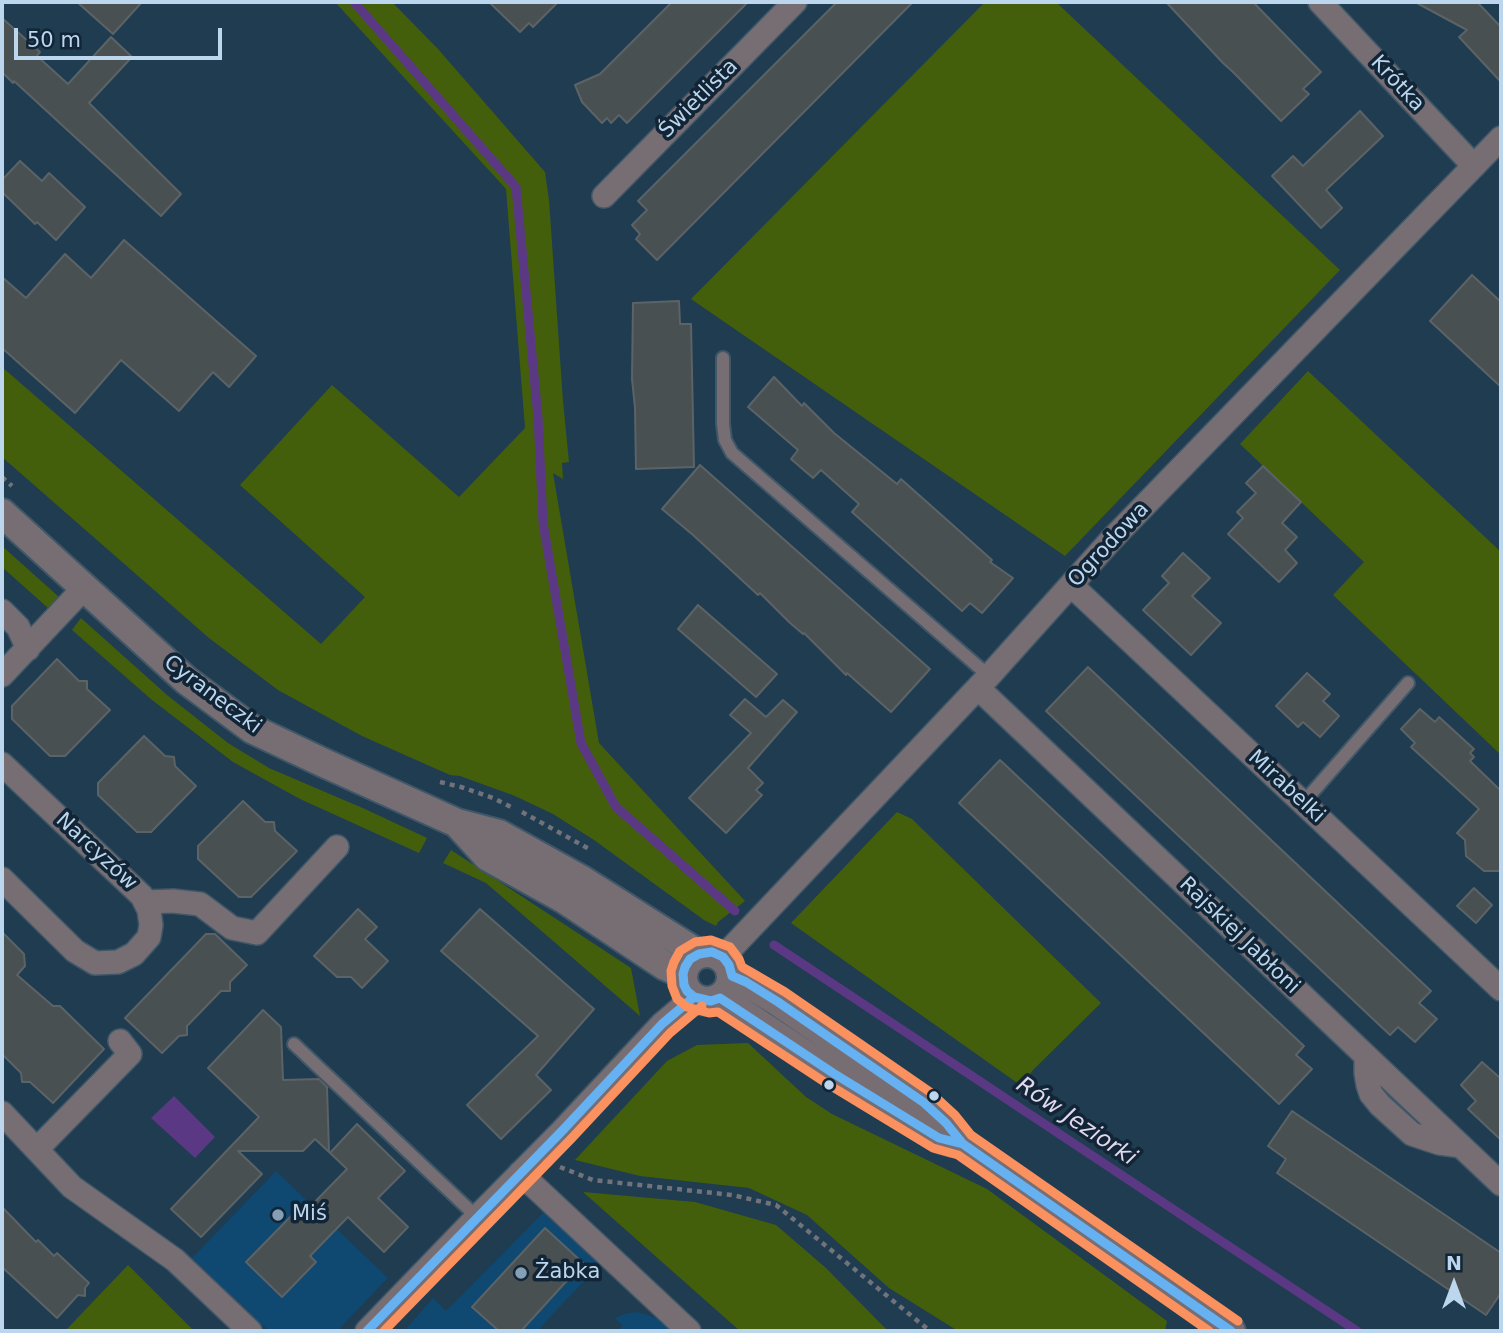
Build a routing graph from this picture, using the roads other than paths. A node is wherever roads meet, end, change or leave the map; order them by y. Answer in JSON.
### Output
{"nodes":[{"id":1,"x":795,"y":2,"type":"edge"},
{"id":2,"x":1320,"y":2,"type":"edge"},
{"id":3,"x":1501,"y":138,"type":"edge"},
{"id":4,"x":1474,"y":166,"type":"junction"},
{"id":5,"x":604,"y":196,"type":"dead end"},
{"id":6,"x":723,"y":358,"type":"dead end"},
{"id":7,"x":2,"y":513,"type":"edge"},
{"id":8,"x":1071,"y":585,"type":"junction"},
{"id":9,"x":84,"y":588,"type":"junction"},
{"id":10,"x":2,"y":611,"type":"edge"},
{"id":11,"x":28,"y":649,"type":"junction"},
{"id":12,"x":2,"y":675,"type":"edge"},
{"id":13,"x":983,"y":682,"type":"junction"},
{"id":14,"x":1408,"y":683,"type":"dead end"},
{"id":15,"x":2,"y":764,"type":"edge"},
{"id":16,"x":1303,"y":803,"type":"junction"},
{"id":17,"x":337,"y":847,"type":"dead end"},
{"id":18,"x":2,"y":879,"type":"edge"},
{"id":19,"x":146,"y":902,"type":"junction"},
{"id":20,"x":708,"y":976,"type":"junction"},
{"id":21,"x":1501,"y":989,"type":"edge"},
{"id":22,"x":120,"y":1041,"type":"dead end"},
{"id":23,"x":294,"y":1044,"type":"dead end"},
{"id":24,"x":2,"y":1113,"type":"edge"},
{"id":25,"x":37,"y":1149,"type":"junction"},
{"id":26,"x":528,"y":1165,"type":"junction"},
{"id":27,"x":1501,"y":1184,"type":"edge"},
{"id":28,"x":477,"y":1217,"type":"junction"},
{"id":29,"x":1221,"y":1328,"type":"edge"},
{"id":30,"x":250,"y":1331,"type":"edge"},
{"id":31,"x":367,"y":1331,"type":"edge"},
{"id":32,"x":689,"y":1331,"type":"edge"}],
"edges":[{"from":1,"to":5,"type":"street","name":"Świetlista"},
{"from":2,"to":4,"type":"street","name":"Krótka"},
{"from":3,"to":4,"type":"street","name":"Ogrodowa"},
{"from":4,"to":8,"type":"street","name":"Ogrodowa"},
{"from":6,"to":13,"type":"lane"},
{"from":7,"to":9,"type":"street","name":"Cyraneczki"},
{"from":8,"to":13,"type":"street","name":"Ogrodowa"},
{"from":8,"to":16,"type":"street","name":"Mirabelki"},
{"from":9,"to":11,"type":"street"},
{"from":9,"to":20,"type":"street","name":"Cyraneczki"},
{"from":10,"to":11,"type":"street"},
{"from":11,"to":12,"type":"street"},
{"from":13,"to":20,"type":"street","name":"Ogrodowa"},
{"from":13,"to":27,"type":"street","name":"Rajskiej Jabłoni"},
{"from":14,"to":16,"type":"lane"},
{"from":15,"to":19,"type":"street","name":"Narcyzów"},
{"from":16,"to":21,"type":"street","name":"Mirabelki"},
{"from":17,"to":19,"type":"street"},
{"from":18,"to":19,"type":"street","name":"Narcyzów"},
{"from":20,"to":26,"type":"street","name":"Ogrodowa"},
{"from":20,"to":29,"type":"street","name":"Cyraneczki"},
{"from":22,"to":25,"type":"street"},
{"from":23,"to":28,"type":"lane"},
{"from":24,"to":25,"type":"street"},
{"from":25,"to":30,"type":"street"},
{"from":26,"to":28,"type":"street","name":"Ogrodowa"},
{"from":26,"to":32,"type":"street"},
{"from":28,"to":31,"type":"street","name":"Ogrodowa"}]}
